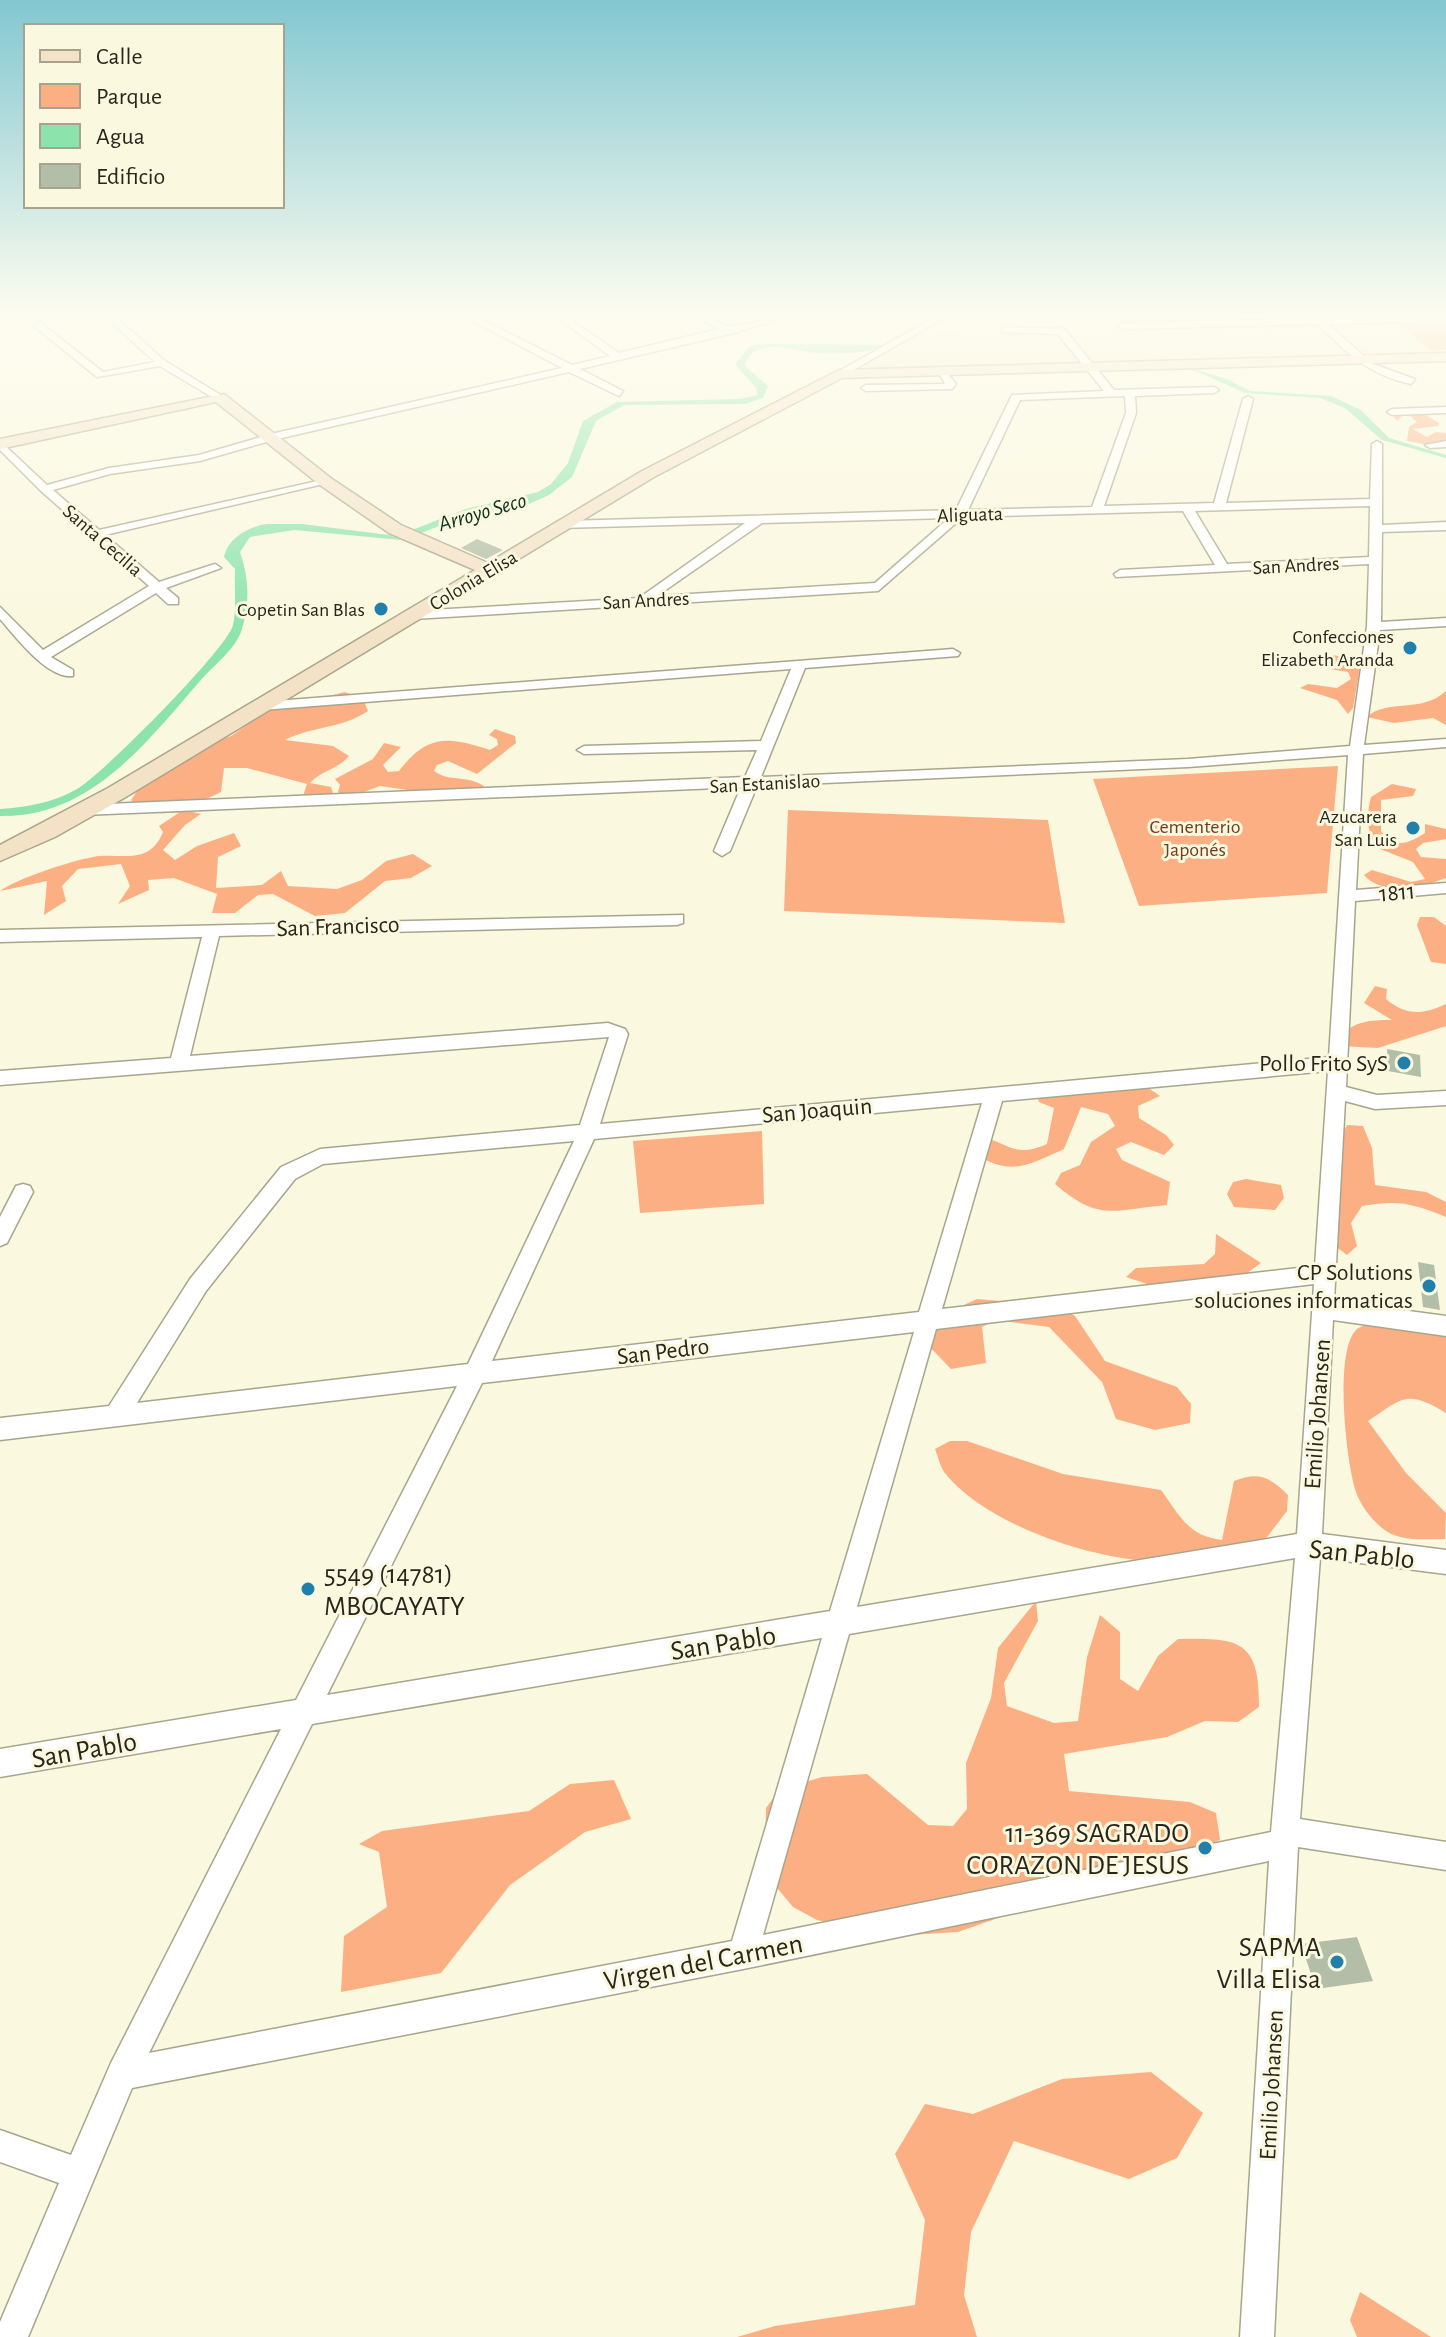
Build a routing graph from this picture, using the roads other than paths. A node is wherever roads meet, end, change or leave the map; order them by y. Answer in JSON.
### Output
{"nodes":[{"id":1,"x":102,"y":422,"type":"edge"},
{"id":2,"x":252,"y":422,"type":"edge"},
{"id":3,"x":337,"y":422,"type":"edge"},
{"id":4,"x":747,"y":422,"type":"edge"},
{"id":5,"x":1004,"y":422,"type":"edge"},
{"id":6,"x":1128,"y":422,"type":"edge"},
{"id":7,"x":1242,"y":422,"type":"edge"},
{"id":8,"x":271,"y":437,"type":"junction"},
{"id":9,"x":0,"y":444,"type":"edge"},
{"id":10,"x":1377,"y":444,"type":"dead end"},
{"id":11,"x":1446,"y":444,"type":"edge"},
{"id":12,"x":1430,"y":445,"type":"dead end"},
{"id":13,"x":6,"y":458,"type":"edge"},
{"id":14,"x":326,"y":482,"type":"junction"},
{"id":15,"x":45,"y":489,"type":"junction"},
{"id":16,"x":1375,"y":502,"type":"junction"},
{"id":17,"x":1219,"y":506,"type":"junction"},
{"id":18,"x":1187,"y":507,"type":"junction"},
{"id":19,"x":1097,"y":510,"type":"junction"},
{"id":20,"x":960,"y":514,"type":"junction"},
{"id":21,"x":758,"y":520,"type":"junction"},
{"id":22,"x":564,"y":525,"type":"junction"},
{"id":23,"x":1446,"y":526,"type":"edge"},
{"id":24,"x":1377,"y":529,"type":"junction"},
{"id":25,"x":97,"y":534,"type":"junction"},
{"id":26,"x":1377,"y":560,"type":"junction"},
{"id":27,"x":215,"y":568,"type":"dead end"},
{"id":28,"x":1223,"y":569,"type":"junction"},
{"id":29,"x":490,"y":570,"type":"junction"},
{"id":30,"x":1120,"y":574,"type":"dead end"},
{"id":31,"x":156,"y":587,"type":"junction"},
{"id":32,"x":644,"y":600,"type":"junction"},
{"id":33,"x":173,"y":601,"type":"dead end"},
{"id":34,"x":0,"y":611,"type":"edge"},
{"id":35,"x":413,"y":615,"type":"junction"},
{"id":36,"x":1446,"y":622,"type":"edge"},
{"id":37,"x":1374,"y":626,"type":"junction"},
{"id":38,"x":953,"y":653,"type":"dead end"},
{"id":39,"x":42,"y":657,"type":"junction"},
{"id":40,"x":800,"y":665,"type":"junction"},
{"id":41,"x":68,"y":673,"type":"dead end"},
{"id":42,"x":262,"y":706,"type":"junction"},
{"id":43,"x":1446,"y":743,"type":"edge"},
{"id":44,"x":764,"y":745,"type":"junction"},
{"id":45,"x":584,"y":750,"type":"dead end"},
{"id":46,"x":1356,"y":752,"type":"junction"},
{"id":47,"x":753,"y":783,"type":"junction"},
{"id":48,"x":83,"y":810,"type":"junction"},
{"id":49,"x":722,"y":851,"type":"dead end"},
{"id":50,"x":0,"y":854,"type":"edge"},
{"id":51,"x":1446,"y":888,"type":"edge"},
{"id":52,"x":1349,"y":896,"type":"junction"},
{"id":53,"x":677,"y":919,"type":"dead end"},
{"id":54,"x":212,"y":930,"type":"junction"},
{"id":55,"x":0,"y":936,"type":"edge"},
{"id":56,"x":1335,"y":1063,"type":"junction"},
{"id":57,"x":179,"y":1064,"type":"junction"},
{"id":58,"x":0,"y":1078,"type":"edge"},
{"id":59,"x":1446,"y":1084,"type":"edge"},
{"id":60,"x":1334,"y":1093,"type":"junction"},
{"id":61,"x":994,"y":1094,"type":"junction"},
{"id":62,"x":1362,"y":1096,"type":"junction"},
{"id":63,"x":1446,"y":1098,"type":"edge"},
{"id":64,"x":588,"y":1132,"type":"junction"},
{"id":65,"x":23,"y":1192,"type":"dead end"},
{"id":66,"x":0,"y":1237,"type":"edge"},
{"id":67,"x":1326,"y":1274,"type":"junction"},
{"id":68,"x":1324,"y":1309,"type":"junction"},
{"id":69,"x":929,"y":1319,"type":"junction"},
{"id":70,"x":1446,"y":1326,"type":"edge"},
{"id":71,"x":475,"y":1373,"type":"junction"},
{"id":72,"x":116,"y":1415,"type":"junction"},
{"id":73,"x":0,"y":1429,"type":"edge"},
{"id":74,"x":1309,"y":1544,"type":"junction"},
{"id":75,"x":1446,"y":1562,"type":"edge"},
{"id":76,"x":840,"y":1623,"type":"junction"},
{"id":77,"x":307,"y":1711,"type":"junction"},
{"id":78,"x":0,"y":1763,"type":"edge"},
{"id":79,"x":1285,"y":1837,"type":"junction"},
{"id":80,"x":1446,"y":1856,"type":"edge"},
{"id":81,"x":743,"y":1954,"type":"junction"},
{"id":82,"x":122,"y":2074,"type":"junction"},
{"id":83,"x":0,"y":2146,"type":"edge"},
{"id":84,"x":79,"y":2174,"type":"junction"},
{"id":85,"x":11,"y":2337,"type":"edge"},
{"id":86,"x":1257,"y":2337,"type":"edge"}],
"edges":[{"from":1,"to":9,"type":"street"},
{"from":2,"to":8,"type":"street"},
{"from":3,"to":8,"type":"street"},
{"from":4,"to":22,"type":"street","name":"Colonia Elisa"},
{"from":5,"to":20,"type":"street"},
{"from":6,"to":19,"type":"street"},
{"from":7,"to":17,"type":"street"},
{"from":8,"to":14,"type":"street"},
{"from":8,"to":15,"type":"street"},
{"from":9,"to":13,"type":"street","name":"Santa Cecilia"},
{"from":10,"to":16,"type":"street","name":"Emilio Johansen"},
{"from":11,"to":12,"type":"street"},
{"from":13,"to":15,"type":"street","name":"Santa Cecilia"},
{"from":14,"to":25,"type":"street"},
{"from":14,"to":29,"type":"street"},
{"from":15,"to":25,"type":"street","name":"Santa Cecilia"},
{"from":16,"to":17,"type":"street","name":"Aliguata"},
{"from":16,"to":24,"type":"street","name":"Emilio Johansen"},
{"from":17,"to":18,"type":"street","name":"Aliguata"},
{"from":18,"to":19,"type":"street","name":"Aliguata"},
{"from":18,"to":28,"type":"street"},
{"from":19,"to":20,"type":"street","name":"Aliguata"},
{"from":20,"to":21,"type":"street","name":"Aliguata"},
{"from":20,"to":32,"type":"street","name":"San Andres"},
{"from":21,"to":22,"type":"street","name":"Aliguata"},
{"from":21,"to":32,"type":"street"},
{"from":22,"to":29,"type":"street","name":"Colonia Elisa"},
{"from":23,"to":24,"type":"street"},
{"from":24,"to":26,"type":"street","name":"Emilio Johansen"},
{"from":25,"to":31,"type":"street","name":"Santa Cecilia"},
{"from":26,"to":28,"type":"street","name":"San Andres"},
{"from":26,"to":37,"type":"street","name":"Emilio Johansen"},
{"from":27,"to":31,"type":"street"},
{"from":28,"to":30,"type":"street","name":"San Andres"},
{"from":29,"to":35,"type":"street","name":"Colonia Elisa"},
{"from":31,"to":33,"type":"street","name":"Santa Cecilia"},
{"from":31,"to":39,"type":"street"},
{"from":32,"to":35,"type":"street","name":"San Andres"},
{"from":34,"to":39,"type":"street"},
{"from":35,"to":42,"type":"street","name":"Colonia Elisa"},
{"from":36,"to":37,"type":"street"},
{"from":37,"to":46,"type":"street","name":"Emilio Johansen"},
{"from":38,"to":40,"type":"street"},
{"from":39,"to":41,"type":"street"},
{"from":40,"to":42,"type":"street"},
{"from":40,"to":44,"type":"street"},
{"from":42,"to":48,"type":"street","name":"Colonia Elisa"},
{"from":43,"to":46,"type":"street","name":"San Estanislao"},
{"from":44,"to":45,"type":"street"},
{"from":44,"to":47,"type":"street"},
{"from":46,"to":47,"type":"street","name":"San Estanislao"},
{"from":46,"to":52,"type":"street","name":"Emilio Johansen"},
{"from":47,"to":48,"type":"street","name":"San Estanislao"},
{"from":47,"to":49,"type":"street"},
{"from":48,"to":50,"type":"street","name":"Colonia Elisa"},
{"from":51,"to":52,"type":"street","name":"1811"},
{"from":52,"to":56,"type":"street","name":"Emilio Johansen"},
{"from":53,"to":54,"type":"street","name":"San Francisco"},
{"from":54,"to":55,"type":"street","name":"San Francisco"},
{"from":54,"to":57,"type":"street"},
{"from":56,"to":60,"type":"street","name":"Emilio Johansen"},
{"from":56,"to":61,"type":"street","name":"San Joaquin"},
{"from":57,"to":58,"type":"street"},
{"from":57,"to":64,"type":"street"},
{"from":59,"to":62,"type":"street"},
{"from":60,"to":62,"type":"street"},
{"from":60,"to":67,"type":"street","name":"Emilio Johansen"},
{"from":61,"to":64,"type":"street","name":"San Joaquin"},
{"from":61,"to":69,"type":"street"},
{"from":62,"to":63,"type":"street"},
{"from":64,"to":71,"type":"street"},
{"from":64,"to":72,"type":"street","name":"San Joaquin"},
{"from":65,"to":66,"type":"street"},
{"from":67,"to":68,"type":"street","name":"Emilio Johansen"},
{"from":67,"to":69,"type":"street","name":"San Pedro"},
{"from":68,"to":70,"type":"street"},
{"from":68,"to":74,"type":"street","name":"Emilio Johansen"},
{"from":69,"to":71,"type":"street","name":"San Pedro"},
{"from":69,"to":76,"type":"street"},
{"from":71,"to":72,"type":"street","name":"San Pedro"},
{"from":71,"to":77,"type":"street"},
{"from":72,"to":73,"type":"street","name":"San Pedro"},
{"from":74,"to":75,"type":"street","name":"San Pablo"},
{"from":74,"to":76,"type":"street","name":"San Pablo"},
{"from":74,"to":79,"type":"street","name":"Emilio Johansen"},
{"from":76,"to":77,"type":"street","name":"San Pablo"},
{"from":76,"to":81,"type":"street"},
{"from":77,"to":78,"type":"street","name":"San Pablo"},
{"from":77,"to":82,"type":"street"},
{"from":79,"to":80,"type":"street","name":"Virgen del Carmen"},
{"from":79,"to":81,"type":"street","name":"Virgen del Carmen"},
{"from":79,"to":86,"type":"street","name":"Emilio Johansen"},
{"from":81,"to":82,"type":"street","name":"Virgen del Carmen"},
{"from":82,"to":84,"type":"street"},
{"from":83,"to":84,"type":"street"},
{"from":84,"to":85,"type":"street"}]}
